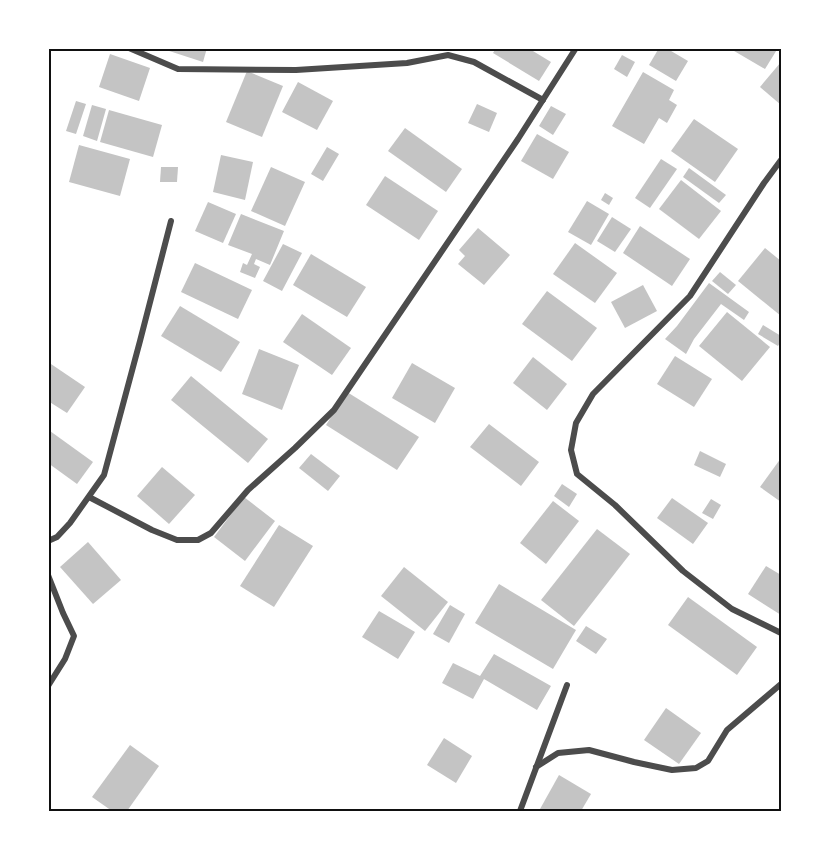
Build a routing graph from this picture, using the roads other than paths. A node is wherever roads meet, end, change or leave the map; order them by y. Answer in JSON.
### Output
{"nodes":[{"id":1,"x":129,"y":48,"type":"edge"},
{"id":2,"x":576,"y":48,"type":"edge"},
{"id":3,"x":543,"y":100,"type":"junction"},
{"id":4,"x":781,"y":160,"type":"edge"},
{"id":5,"x":171,"y":221,"type":"dead end"},
{"id":6,"x":88,"y":497,"type":"junction"},
{"id":7,"x":48,"y":541,"type":"edge"},
{"id":8,"x":48,"y":575,"type":"edge"},
{"id":9,"x":781,"y":633,"type":"edge"},
{"id":10,"x":567,"y":684,"type":"dead end"},
{"id":11,"x":781,"y":684,"type":"edge"},
{"id":12,"x":48,"y":686,"type":"edge"},
{"id":13,"x":536,"y":767,"type":"junction"},
{"id":14,"x":520,"y":811,"type":"edge"}],
"edges":[{"from":1,"to":3,"type":"street"},
{"from":2,"to":3,"type":"street"},
{"from":3,"to":6,"type":"street"},
{"from":4,"to":9,"type":"street"},
{"from":5,"to":6,"type":"street"},
{"from":6,"to":7,"type":"street"},
{"from":8,"to":12,"type":"street"},
{"from":10,"to":13,"type":"street"},
{"from":11,"to":13,"type":"street"},
{"from":13,"to":14,"type":"street"}]}
